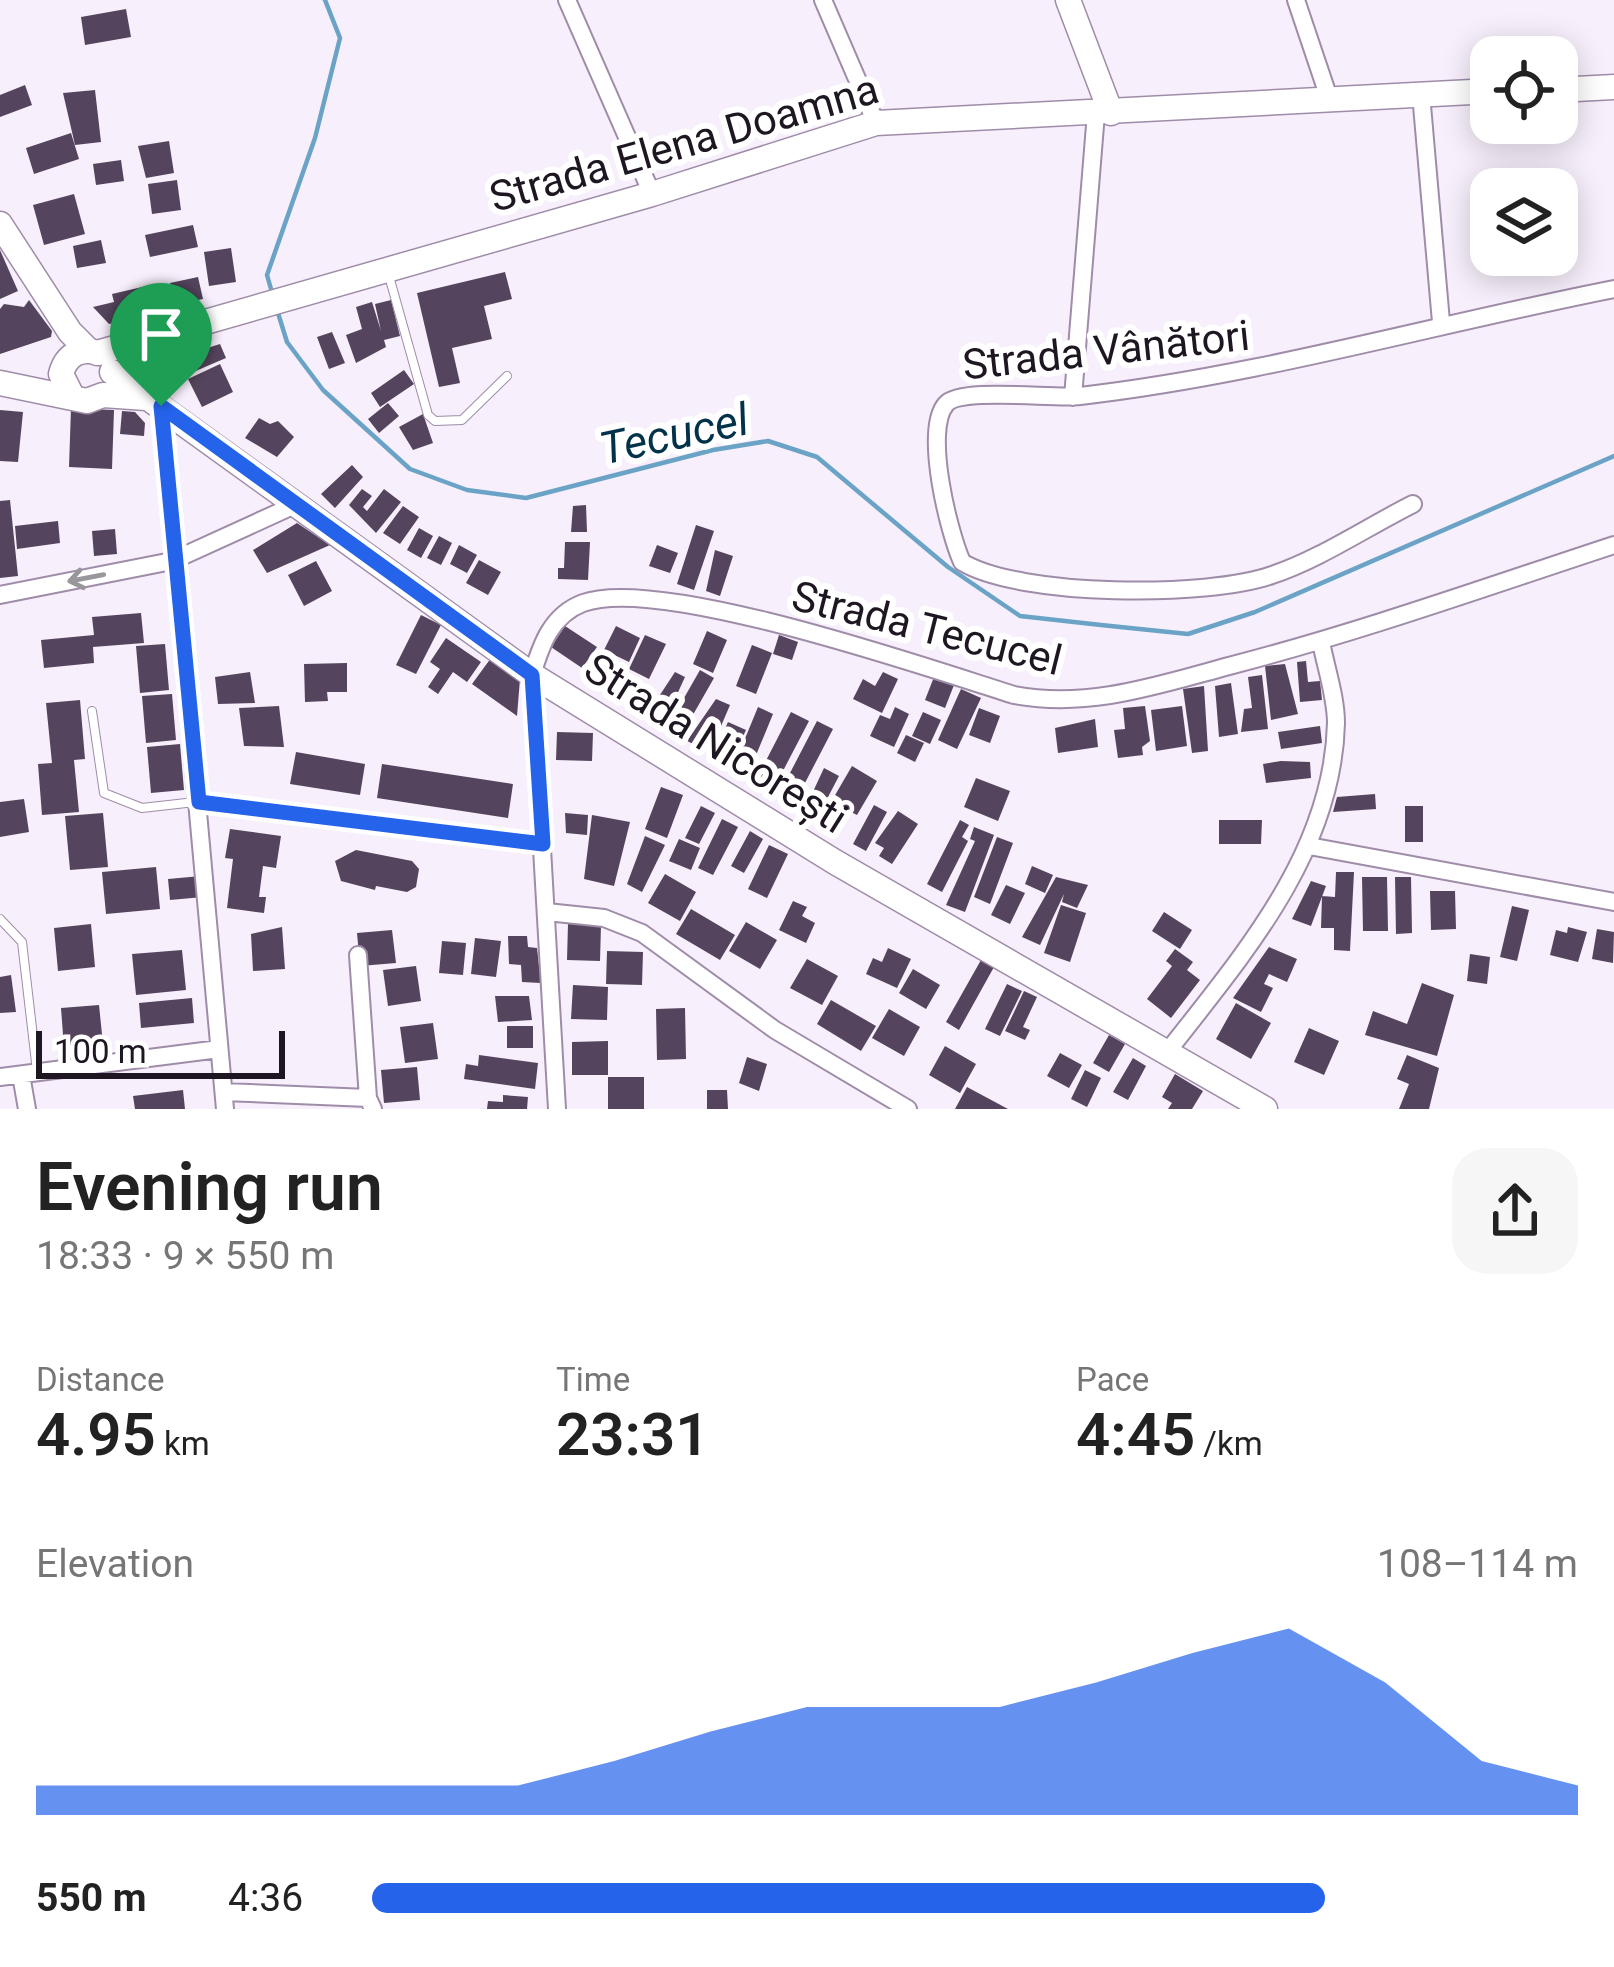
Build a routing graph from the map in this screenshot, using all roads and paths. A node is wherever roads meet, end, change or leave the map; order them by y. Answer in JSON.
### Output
{"nodes":[{"id":1,"x":567,"y":0,"type":"edge"},
{"id":2,"x":823,"y":0,"type":"edge"},
{"id":3,"x":1068,"y":0,"type":"edge"},
{"id":4,"x":1296,"y":0,"type":"edge"},
{"id":5,"x":1614,"y":87,"type":"edge"},
{"id":6,"x":1578,"y":89,"type":"edge"},
{"id":7,"x":1470,"y":93,"type":"edge"},
{"id":8,"x":1421,"y":94,"type":"junction"},
{"id":9,"x":1329,"y":98,"type":"junction"},
{"id":10,"x":1103,"y":113,"type":"junction"},
{"id":11,"x":876,"y":123,"type":"junction"},
{"id":12,"x":652,"y":194,"type":"junction"},
{"id":13,"x":0,"y":224,"type":"edge"},
{"id":14,"x":387,"y":268,"type":"junction"},
{"id":15,"x":1614,"y":289,"type":"edge"},
{"id":16,"x":1441,"y":322,"type":"junction"},
{"id":17,"x":102,"y":364,"type":"junction"},
{"id":18,"x":507,"y":376,"type":"dead end"},
{"id":19,"x":2,"y":383,"type":"edge"},
{"id":20,"x":1073,"y":397,"type":"junction"},
{"id":21,"x":158,"y":403,"type":"junction"},
{"id":22,"x":1413,"y":503,"type":"dead end"},
{"id":23,"x":297,"y":504,"type":"junction"},
{"id":24,"x":1614,"y":545,"type":"edge"},
{"id":25,"x":172,"y":561,"type":"junction"},
{"id":26,"x":0,"y":595,"type":"edge"},
{"id":27,"x":1322,"y":642,"type":"junction"},
{"id":28,"x":532,"y":675,"type":"junction"},
{"id":29,"x":92,"y":711,"type":"dead end"},
{"id":30,"x":199,"y":802,"type":"junction"},
{"id":31,"x":543,"y":844,"type":"junction"},
{"id":32,"x":1309,"y":846,"type":"junction"},
{"id":33,"x":1614,"y":902,"type":"edge"},
{"id":34,"x":547,"y":912,"type":"junction"},
{"id":35,"x":0,"y":919,"type":"edge"},
{"id":36,"x":358,"y":955,"type":"dead end"},
{"id":37,"x":219,"y":1049,"type":"junction"},
{"id":38,"x":1168,"y":1051,"type":"junction"},
{"id":39,"x":29,"y":1074,"type":"junction"},
{"id":40,"x":0,"y":1077,"type":"edge"},
{"id":41,"x":224,"y":1101,"type":"edge"},
{"id":42,"x":370,"y":1104,"type":"edge"},
{"id":43,"x":27,"y":1109,"type":"edge"},
{"id":44,"x":557,"y":1109,"type":"edge"},
{"id":45,"x":908,"y":1109,"type":"edge"},
{"id":46,"x":1265,"y":1109,"type":"edge"}],
"edges":[{"from":1,"to":12,"type":"street"},
{"from":2,"to":11,"type":"street"},
{"from":3,"to":10,"type":"main road"},
{"from":4,"to":9,"type":"street"},
{"from":5,"to":6,"type":"main road"},
{"from":7,"to":8,"type":"main road","name":"Strada Elena Doamna"},
{"from":8,"to":9,"type":"main road","name":"Strada Elena Doamna"},
{"from":8,"to":16,"type":"street"},
{"from":9,"to":10,"type":"main road","name":"Strada Elena Doamna"},
{"from":10,"to":11,"type":"main road","name":"Strada Elena Doamna"},
{"from":10,"to":20,"type":"street"},
{"from":11,"to":12,"type":"main road","name":"Strada Elena Doamna"},
{"from":12,"to":14,"type":"main road","name":"Strada Elena Doamna"},
{"from":13,"to":17,"type":"main road","name":"Strada Nicorești"},
{"from":14,"to":17,"type":"main road","name":"Strada Elena Doamna"},
{"from":14,"to":18,"type":"lane"},
{"from":15,"to":16,"type":"street","name":"Strada Vânători"},
{"from":16,"to":20,"type":"street","name":"Strada Vânători"},
{"from":17,"to":19,"type":"main road","name":"Strada Elena Doamna"},
{"from":17,"to":19,"type":"main road","name":"Strada Elena Doamna"},
{"from":17,"to":21,"type":"main road","name":"Strada Nicorești"},
{"from":20,"to":22,"type":"street","name":"Strada Vânători"},
{"from":21,"to":23,"type":"main road","name":"Strada Nicorești"},
{"from":21,"to":25,"type":"street"},
{"from":23,"to":25,"type":"street"},
{"from":23,"to":28,"type":"main road","name":"Strada Nicorești"},
{"from":24,"to":27,"type":"street","name":"Strada Tecucel"},
{"from":25,"to":26,"type":"street","one_way":true},
{"from":25,"to":30,"type":"street"},
{"from":27,"to":28,"type":"street","name":"Strada Tecucel"},
{"from":27,"to":32,"type":"street"},
{"from":28,"to":31,"type":"street"},
{"from":28,"to":38,"type":"main road","name":"Strada Nicorești"},
{"from":29,"to":30,"type":"lane"},
{"from":30,"to":31,"type":"street"},
{"from":30,"to":37,"type":"street"},
{"from":31,"to":34,"type":"street"},
{"from":32,"to":33,"type":"street"},
{"from":32,"to":38,"type":"street"},
{"from":34,"to":44,"type":"street"},
{"from":34,"to":45,"type":"street"},
{"from":35,"to":39,"type":"lane"},
{"from":36,"to":42,"type":"street"},
{"from":37,"to":39,"type":"street"},
{"from":37,"to":41,"type":"street"},
{"from":38,"to":46,"type":"main road","name":"Strada Nicorești"},
{"from":39,"to":40,"type":"street"},
{"from":39,"to":43,"type":"street"},
{"from":41,"to":42,"type":"street"}]}
